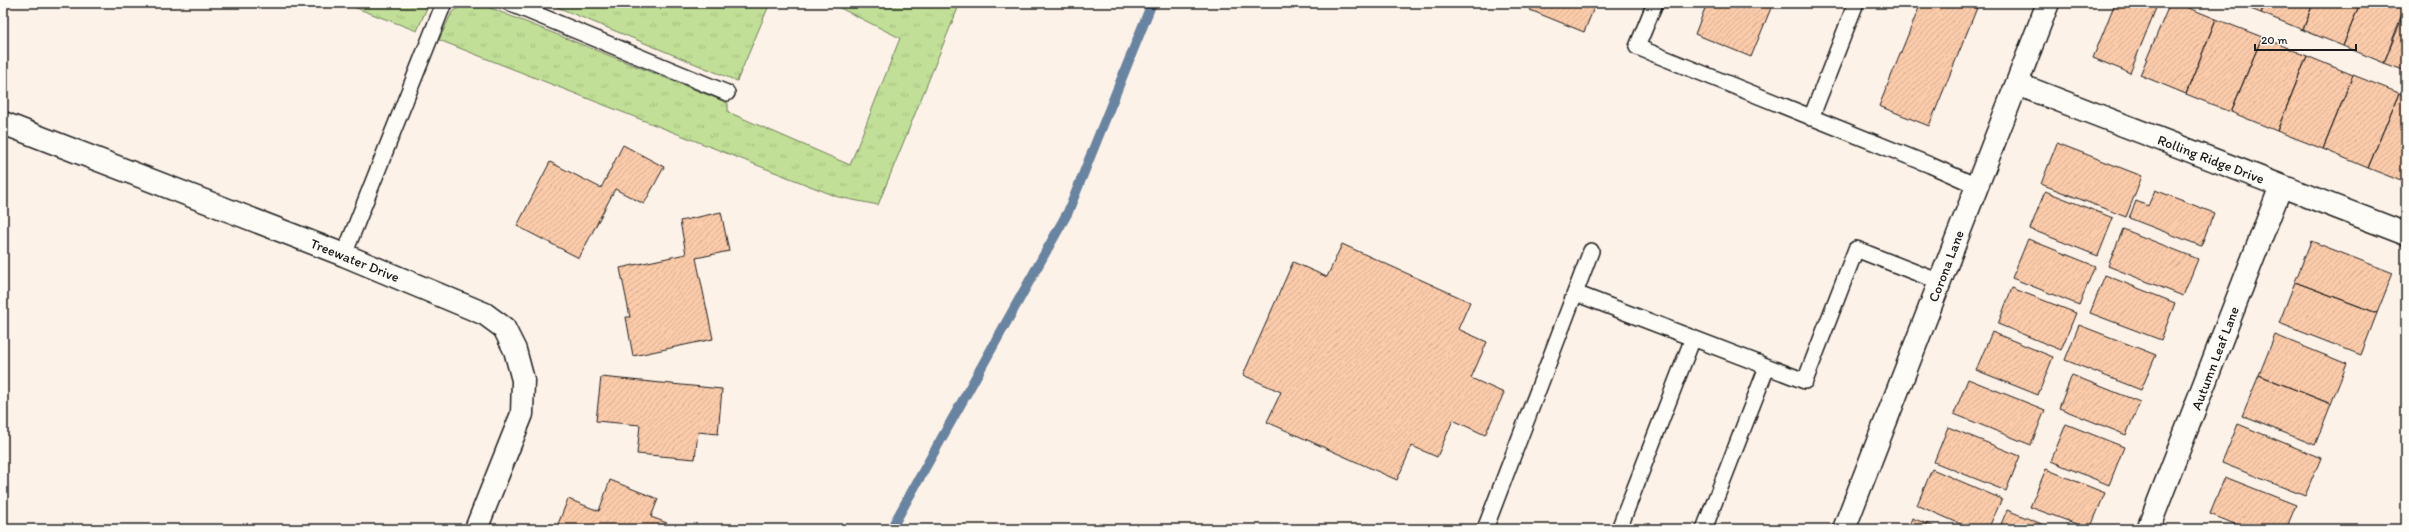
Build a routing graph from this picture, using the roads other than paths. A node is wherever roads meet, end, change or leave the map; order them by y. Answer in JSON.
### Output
{"nodes":[{"id":1,"x":444,"y":3,"type":"edge"},
{"id":2,"x":509,"y":3,"type":"edge"},
{"id":3,"x":1655,"y":3,"type":"edge"},
{"id":4,"x":1856,"y":3,"type":"edge"},
{"id":5,"x":2048,"y":3,"type":"edge"},
{"id":6,"x":2017,"y":84,"type":"junction"},
{"id":7,"x":726,"y":93,"type":"dead end"},
{"id":8,"x":1810,"y":118,"type":"junction"},
{"id":9,"x":3,"y":123,"type":"edge"},
{"id":10,"x":1977,"y":186,"type":"junction"},
{"id":11,"x":2281,"y":186,"type":"junction"},
{"id":12,"x":2406,"y":234,"type":"edge"},
{"id":13,"x":1591,"y":251,"type":"dead end"},
{"id":14,"x":344,"y":255,"type":"junction"},
{"id":15,"x":1940,"y":282,"type":"junction"},
{"id":16,"x":1575,"y":293,"type":"junction"},
{"id":17,"x":1693,"y":338,"type":"junction"},
{"id":18,"x":1767,"y":366,"type":"junction"},
{"id":19,"x":476,"y":529,"type":"edge"},
{"id":20,"x":1485,"y":529,"type":"edge"},
{"id":21,"x":1619,"y":529,"type":"edge"},
{"id":22,"x":1704,"y":529,"type":"edge"},
{"id":23,"x":1844,"y":529,"type":"edge"},
{"id":24,"x":2148,"y":529,"type":"edge"}],
"edges":[{"from":1,"to":14,"type":"lane"},
{"from":2,"to":7,"type":"lane"},
{"from":3,"to":8,"type":"lane"},
{"from":4,"to":8,"type":"lane"},
{"from":5,"to":6,"type":"street","name":"Corona Lane"},
{"from":6,"to":10,"type":"street","name":"Corona Lane"},
{"from":6,"to":11,"type":"street","name":"Rolling Ridge Drive"},
{"from":8,"to":10,"type":"lane"},
{"from":9,"to":14,"type":"street","name":"Treewater Drive"},
{"from":10,"to":15,"type":"street","name":"Corona Lane"},
{"from":11,"to":12,"type":"street","name":"Rolling Ridge Drive"},
{"from":11,"to":24,"type":"street","name":"Autumn Leaf Lane"},
{"from":13,"to":16,"type":"lane"},
{"from":14,"to":19,"type":"street","name":"Treewater Drive"},
{"from":15,"to":18,"type":"lane"},
{"from":15,"to":23,"type":"street","name":"Corona Lane"},
{"from":16,"to":17,"type":"lane"},
{"from":16,"to":20,"type":"lane"},
{"from":17,"to":18,"type":"lane"},
{"from":17,"to":21,"type":"lane"},
{"from":18,"to":22,"type":"lane"}]}
